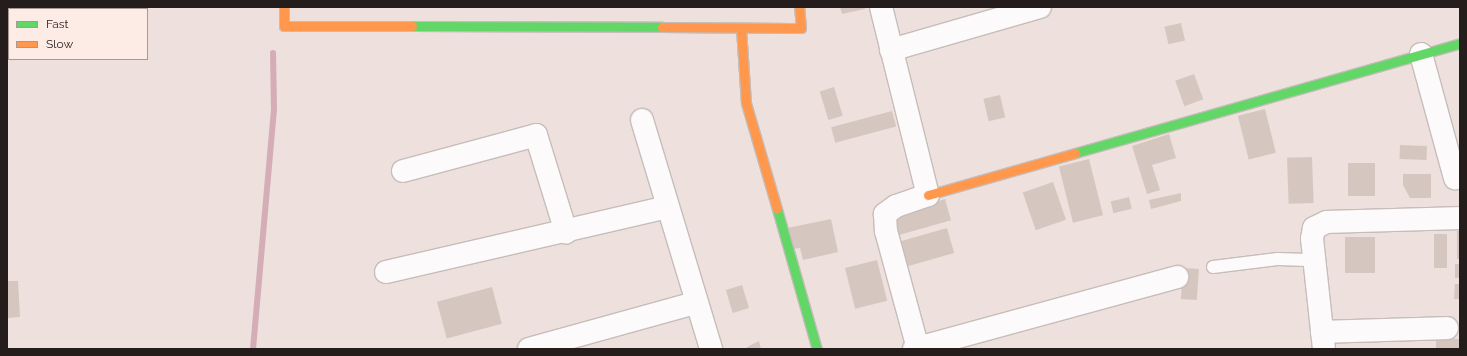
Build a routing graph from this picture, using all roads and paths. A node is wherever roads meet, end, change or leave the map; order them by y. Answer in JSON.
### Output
{"nodes":[{"id":1,"x":284,"y":7,"type":"edge"},
{"id":2,"x":799,"y":7,"type":"edge"},
{"id":3,"x":881,"y":7,"type":"edge"},
{"id":4,"x":1040,"y":7,"type":"edge"},
{"id":5,"x":741,"y":28,"type":"junction"},
{"id":6,"x":1460,"y":43,"type":"edge"},
{"id":7,"x":892,"y":50,"type":"junction"},
{"id":8,"x":1421,"y":54,"type":"junction"},
{"id":9,"x":642,"y":120,"type":"dead end"},
{"id":10,"x":404,"y":171,"type":"dead end"},
{"id":11,"x":1455,"y":178,"type":"dead end"},
{"id":12,"x":928,"y":195,"type":"junction"},
{"id":13,"x":667,"y":207,"type":"junction"},
{"id":14,"x":1460,"y":218,"type":"edge"},
{"id":15,"x":566,"y":232,"type":"junction"},
{"id":16,"x":1314,"y":260,"type":"junction"},
{"id":17,"x":1213,"y":268,"type":"dead end"},
{"id":18,"x":386,"y":272,"type":"dead end"},
{"id":19,"x":1177,"y":277,"type":"dead end"},
{"id":20,"x":696,"y":303,"type":"junction"},
{"id":21,"x":1447,"y":328,"type":"dead end"},
{"id":22,"x":1323,"y":341,"type":"edge"},
{"id":23,"x":529,"y":349,"type":"edge"},
{"id":24,"x":711,"y":349,"type":"edge"},
{"id":25,"x":817,"y":349,"type":"edge"},
{"id":26,"x":917,"y":349,"type":"edge"}],
"edges":[{"from":1,"to":5,"type":"street"},
{"from":2,"to":5,"type":"street"},
{"from":3,"to":7,"type":"street"},
{"from":4,"to":7,"type":"street"},
{"from":5,"to":25,"type":"street"},
{"from":6,"to":8,"type":"street"},
{"from":7,"to":12,"type":"street"},
{"from":8,"to":11,"type":"street"},
{"from":8,"to":12,"type":"street"},
{"from":9,"to":13,"type":"street"},
{"from":10,"to":15,"type":"street"},
{"from":12,"to":26,"type":"street"},
{"from":13,"to":15,"type":"street"},
{"from":13,"to":20,"type":"street"},
{"from":14,"to":16,"type":"street"},
{"from":15,"to":18,"type":"street"},
{"from":16,"to":17,"type":"lane"},
{"from":16,"to":22,"type":"street"},
{"from":19,"to":26,"type":"street"},
{"from":20,"to":23,"type":"street"},
{"from":20,"to":24,"type":"street"},
{"from":21,"to":22,"type":"street"}]}
